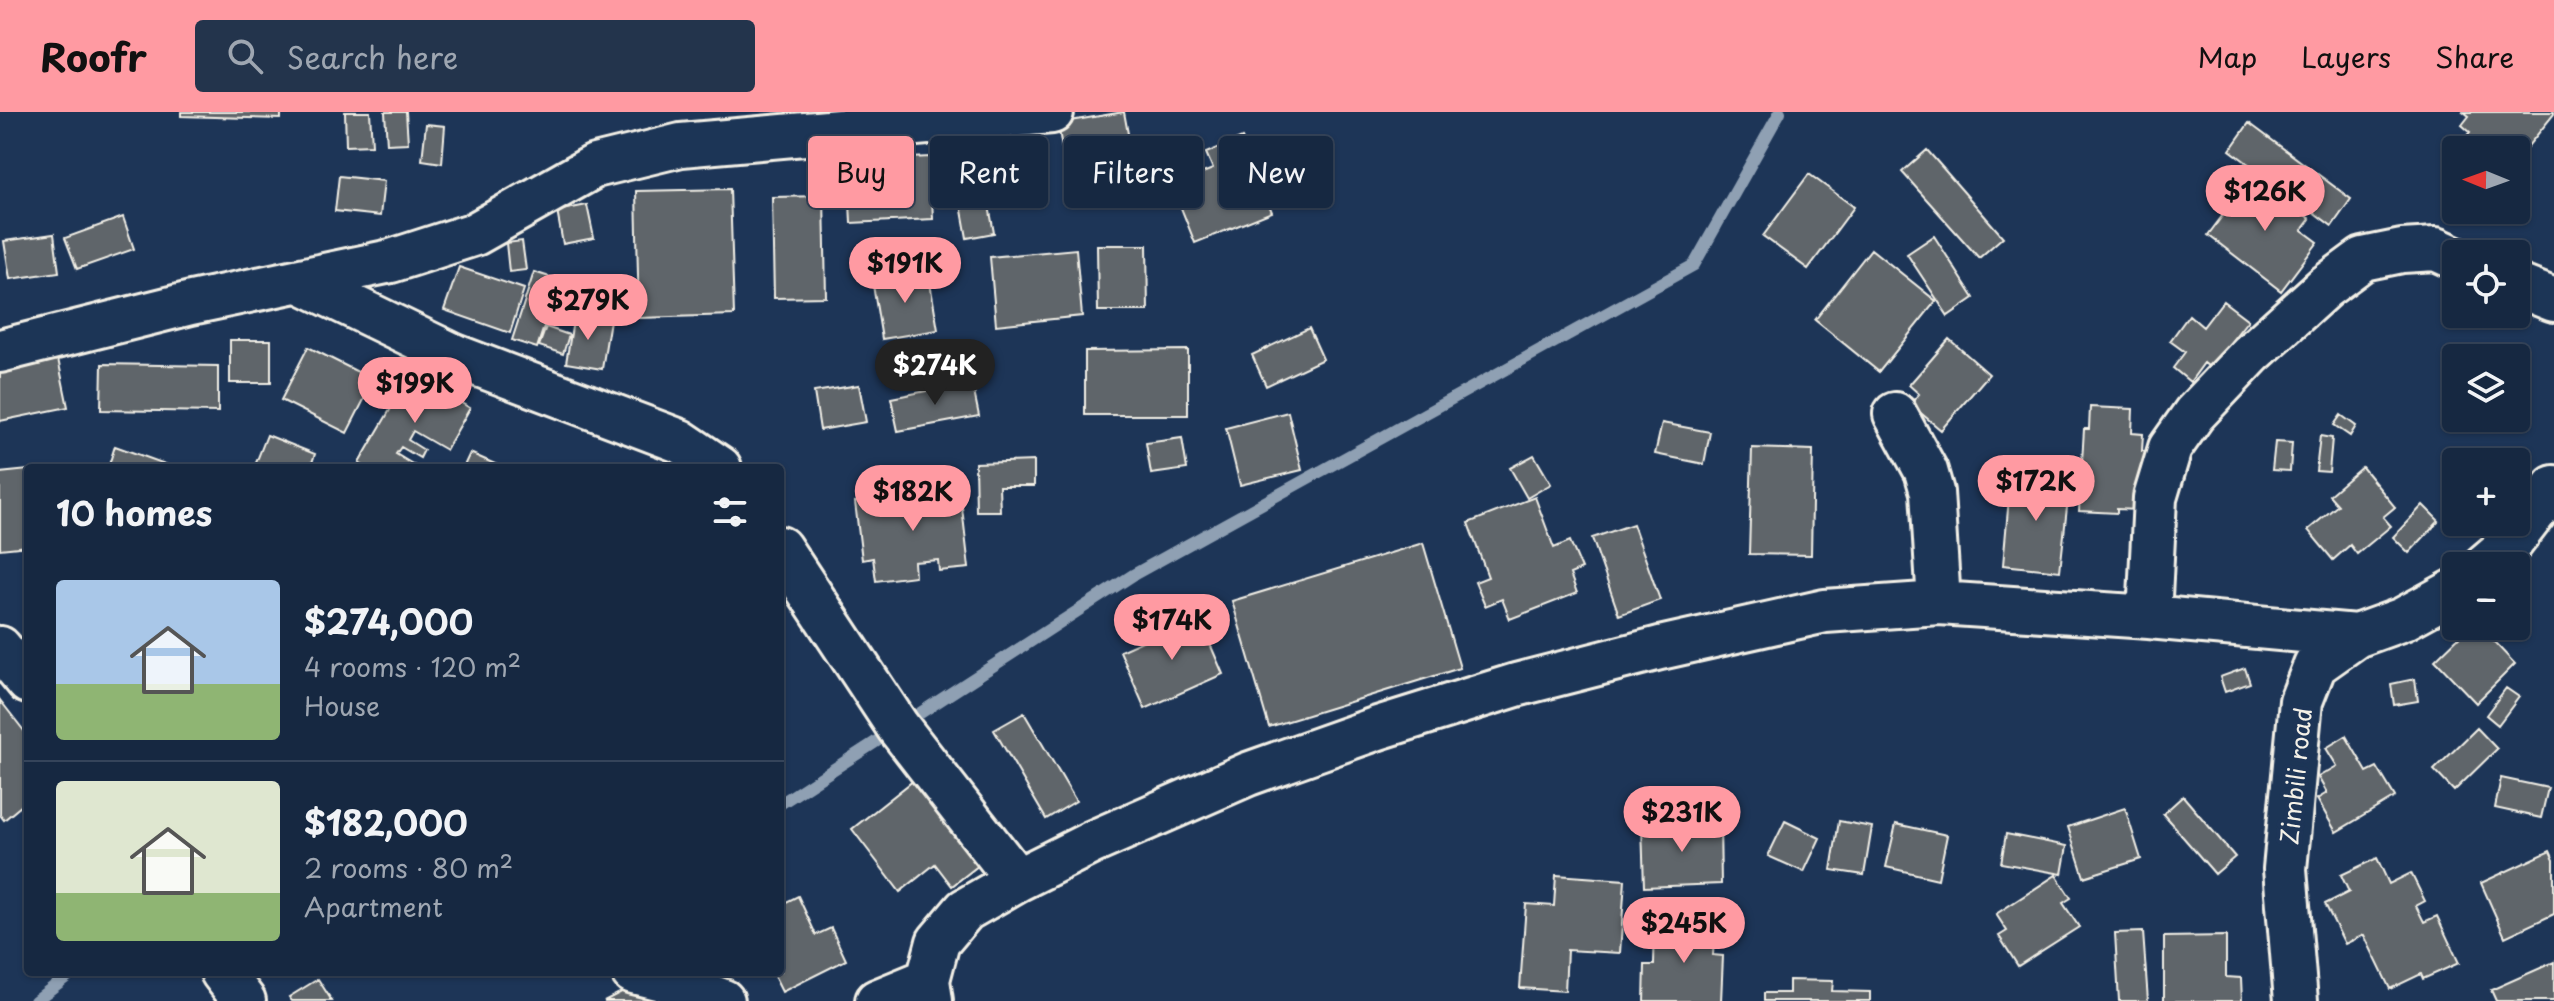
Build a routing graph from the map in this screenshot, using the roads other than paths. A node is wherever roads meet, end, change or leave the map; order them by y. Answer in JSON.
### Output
{"nodes":[{"id":1,"x":1052,"y":112,"type":"edge"},
{"id":2,"x":2442,"y":252,"type":"edge"},
{"id":3,"x":302,"y":282,"type":"junction"},
{"id":4,"x":2530,"y":291,"type":"edge"},
{"id":5,"x":2554,"y":300,"type":"edge"},
{"id":6,"x":0,"y":351,"type":"edge"},
{"id":7,"x":1895,"y":414,"type":"dead end"},
{"id":8,"x":714,"y":464,"type":"edge"},
{"id":9,"x":2554,"y":487,"type":"edge"},
{"id":10,"x":2500,"y":552,"type":"edge"},
{"id":11,"x":784,"y":554,"type":"edge"},
{"id":12,"x":2442,"y":598,"type":"edge"},
{"id":13,"x":1939,"y":603,"type":"junction"},
{"id":14,"x":2149,"y":617,"type":"junction"},
{"id":15,"x":2356,"y":636,"type":"junction"},
{"id":16,"x":0,"y":648,"type":"edge"},
{"id":17,"x":24,"y":677,"type":"edge"},
{"id":18,"x":1017,"y":880,"type":"junction"},
{"id":19,"x":225,"y":976,"type":"edge"},
{"id":20,"x":649,"y":976,"type":"edge"},
{"id":21,"x":930,"y":990,"type":"edge"},
{"id":22,"x":244,"y":1001,"type":"edge"},
{"id":23,"x":723,"y":1001,"type":"edge"},
{"id":24,"x":877,"y":1001,"type":"edge"},
{"id":25,"x":2296,"y":1001,"type":"edge"}],
"edges":[{"from":1,"to":3,"type":"street"},
{"from":2,"to":14,"type":"street"},
{"from":3,"to":6,"type":"street"},
{"from":3,"to":8,"type":"street"},
{"from":4,"to":5,"type":"street"},
{"from":7,"to":13,"type":"street"},
{"from":9,"to":10,"type":"street"},
{"from":11,"to":18,"type":"street"},
{"from":12,"to":15,"type":"street","name":"Zimbili road"},
{"from":13,"to":14,"type":"street"},
{"from":13,"to":18,"type":"street"},
{"from":14,"to":15,"type":"street"},
{"from":15,"to":25,"type":"street","name":"Zimbili road"},
{"from":16,"to":17,"type":"street"},
{"from":18,"to":21,"type":"street"},
{"from":19,"to":22,"type":"street"},
{"from":20,"to":23,"type":"street"},
{"from":21,"to":24,"type":"street"}]}
